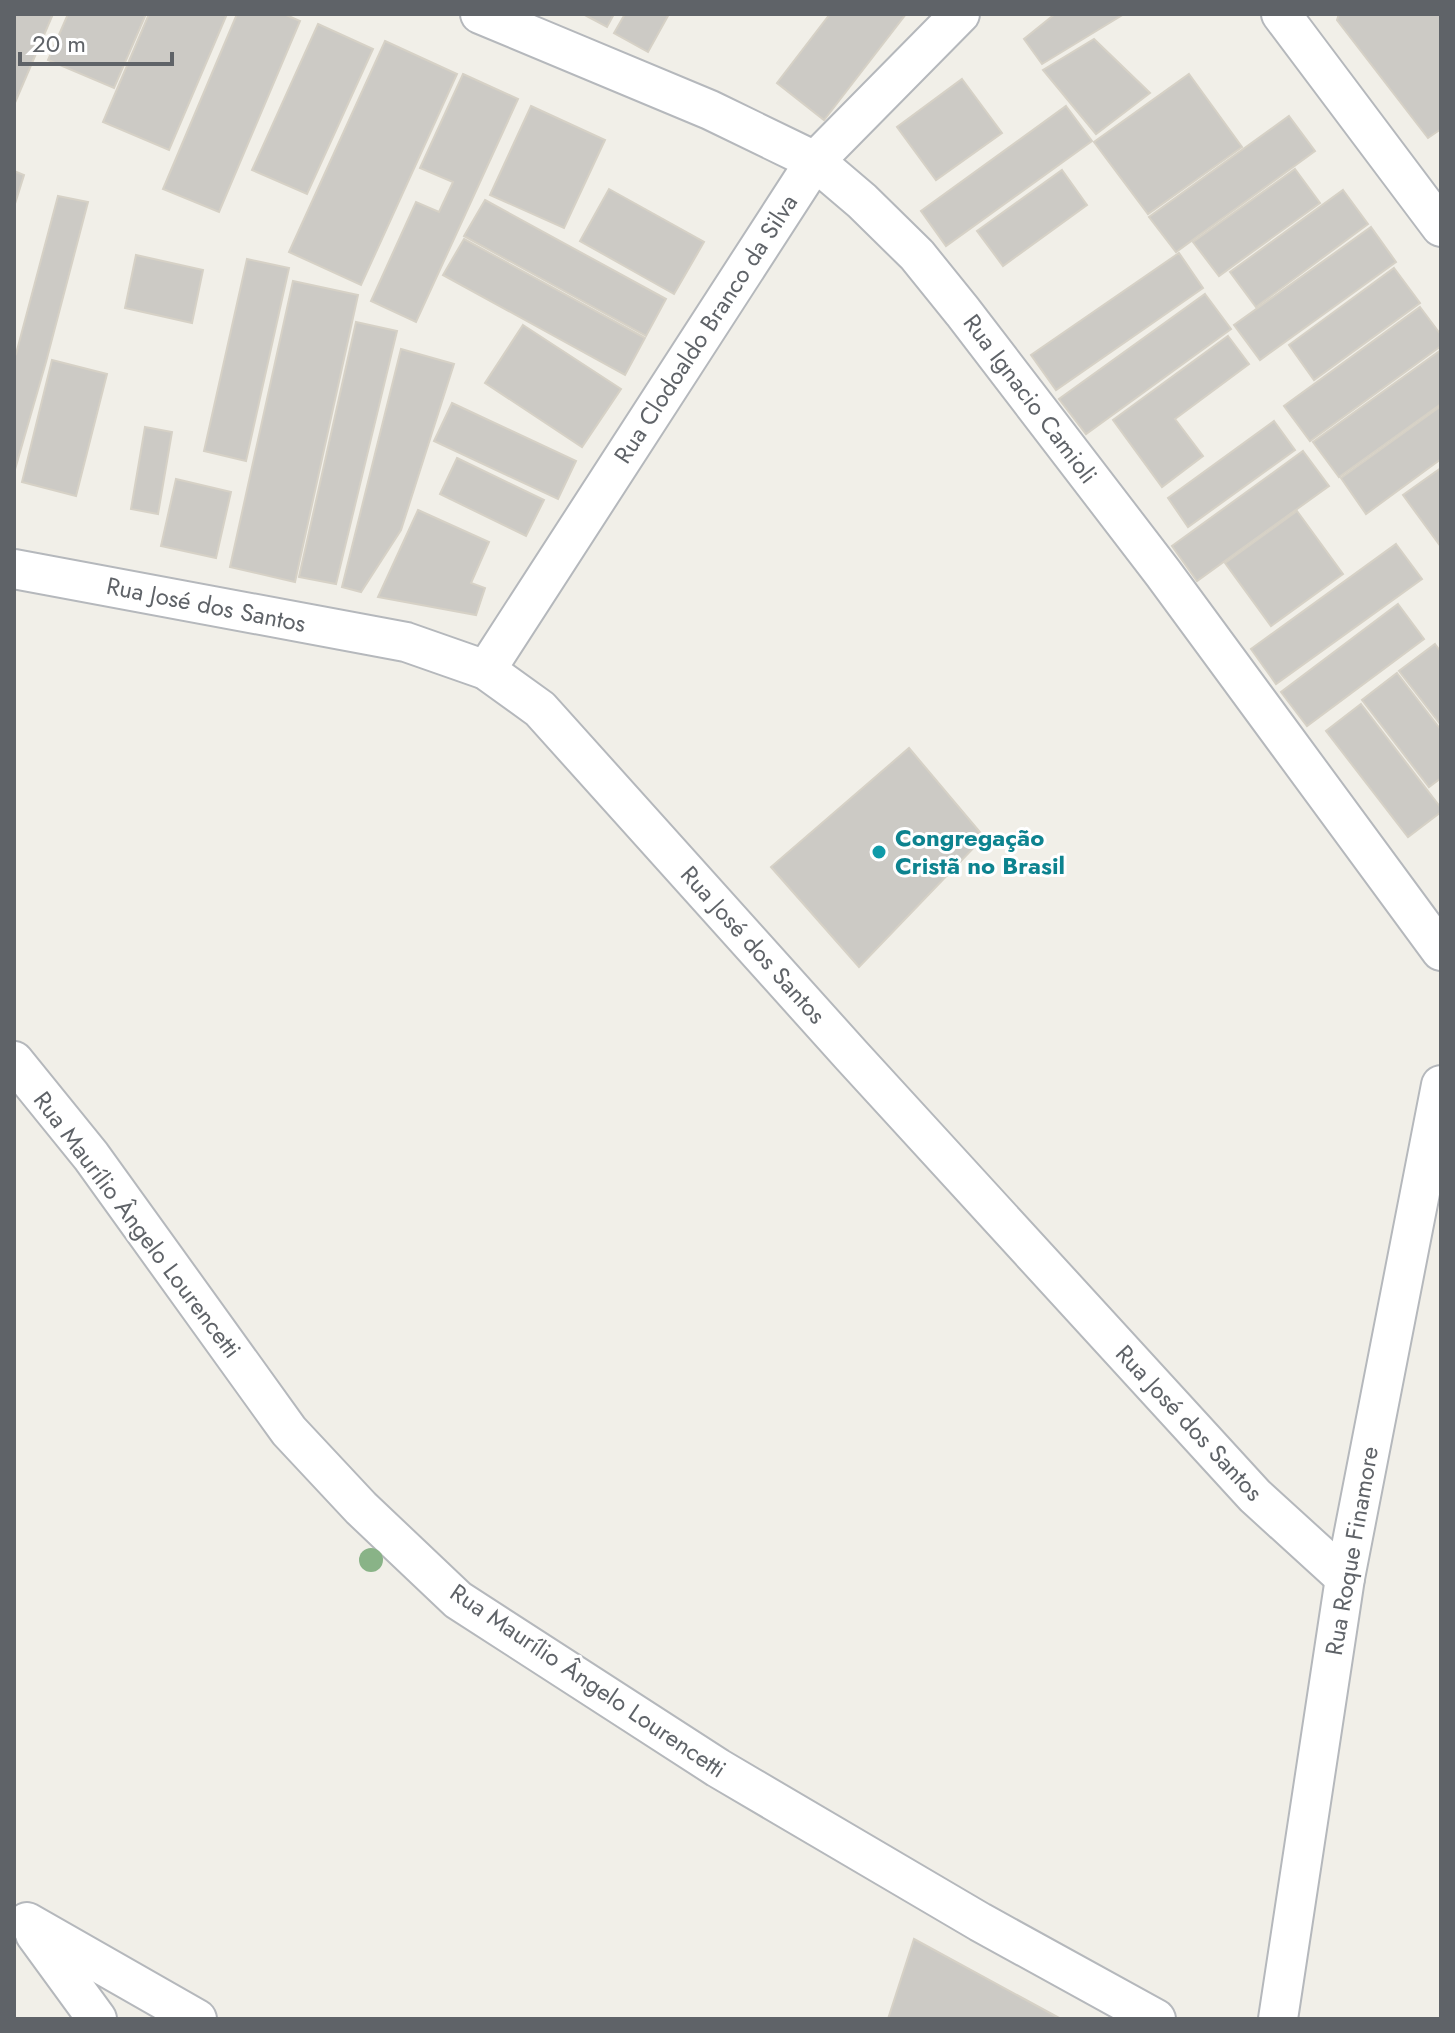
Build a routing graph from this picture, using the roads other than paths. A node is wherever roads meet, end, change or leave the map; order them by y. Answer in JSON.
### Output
{"nodes":[{"id":1,"x":480,"y":14,"type":"edge"},
{"id":2,"x":960,"y":14,"type":"edge"},
{"id":3,"x":1281,"y":14,"type":"edge"},
{"id":4,"x":815,"y":161,"type":"junction"},
{"id":5,"x":1441,"y":227,"type":"edge"},
{"id":6,"x":14,"y":569,"type":"edge"},
{"id":7,"x":486,"y":670,"type":"junction"},
{"id":8,"x":1441,"y":951,"type":"edge"},
{"id":9,"x":14,"y":1061,"type":"edge"},
{"id":10,"x":1441,"y":1085,"type":"edge"},
{"id":11,"x":1345,"y":1578,"type":"junction"},
{"id":12,"x":20,"y":1912,"type":"edge"},
{"id":13,"x":97,"y":2019,"type":"edge"},
{"id":14,"x":197,"y":2019,"type":"edge"},
{"id":15,"x":1156,"y":2019,"type":"edge"},
{"id":16,"x":1278,"y":2019,"type":"edge"}],
"edges":[{"from":1,"to":4,"type":"street","name":"Rua Ignacio Camioli"},
{"from":2,"to":4,"type":"street","name":"Rua Clodoaldo Branco da Silva"},
{"from":3,"to":5,"type":"street"},
{"from":4,"to":7,"type":"street","name":"Rua Clodoaldo Branco da Silva"},
{"from":4,"to":8,"type":"street","name":"Rua Ignacio Camioli"},
{"from":6,"to":7,"type":"street","name":"Rua José dos Santos"},
{"from":7,"to":11,"type":"street","name":"Rua José dos Santos"},
{"from":9,"to":15,"type":"street","name":"Rua Maurílio Ângelo Lourencetti"},
{"from":10,"to":11,"type":"street","name":"Rua Roque Finamore"},
{"from":11,"to":16,"type":"street","name":"Rua Roque Finamore"},
{"from":12,"to":13,"type":"street"},
{"from":12,"to":14,"type":"street"}]}
